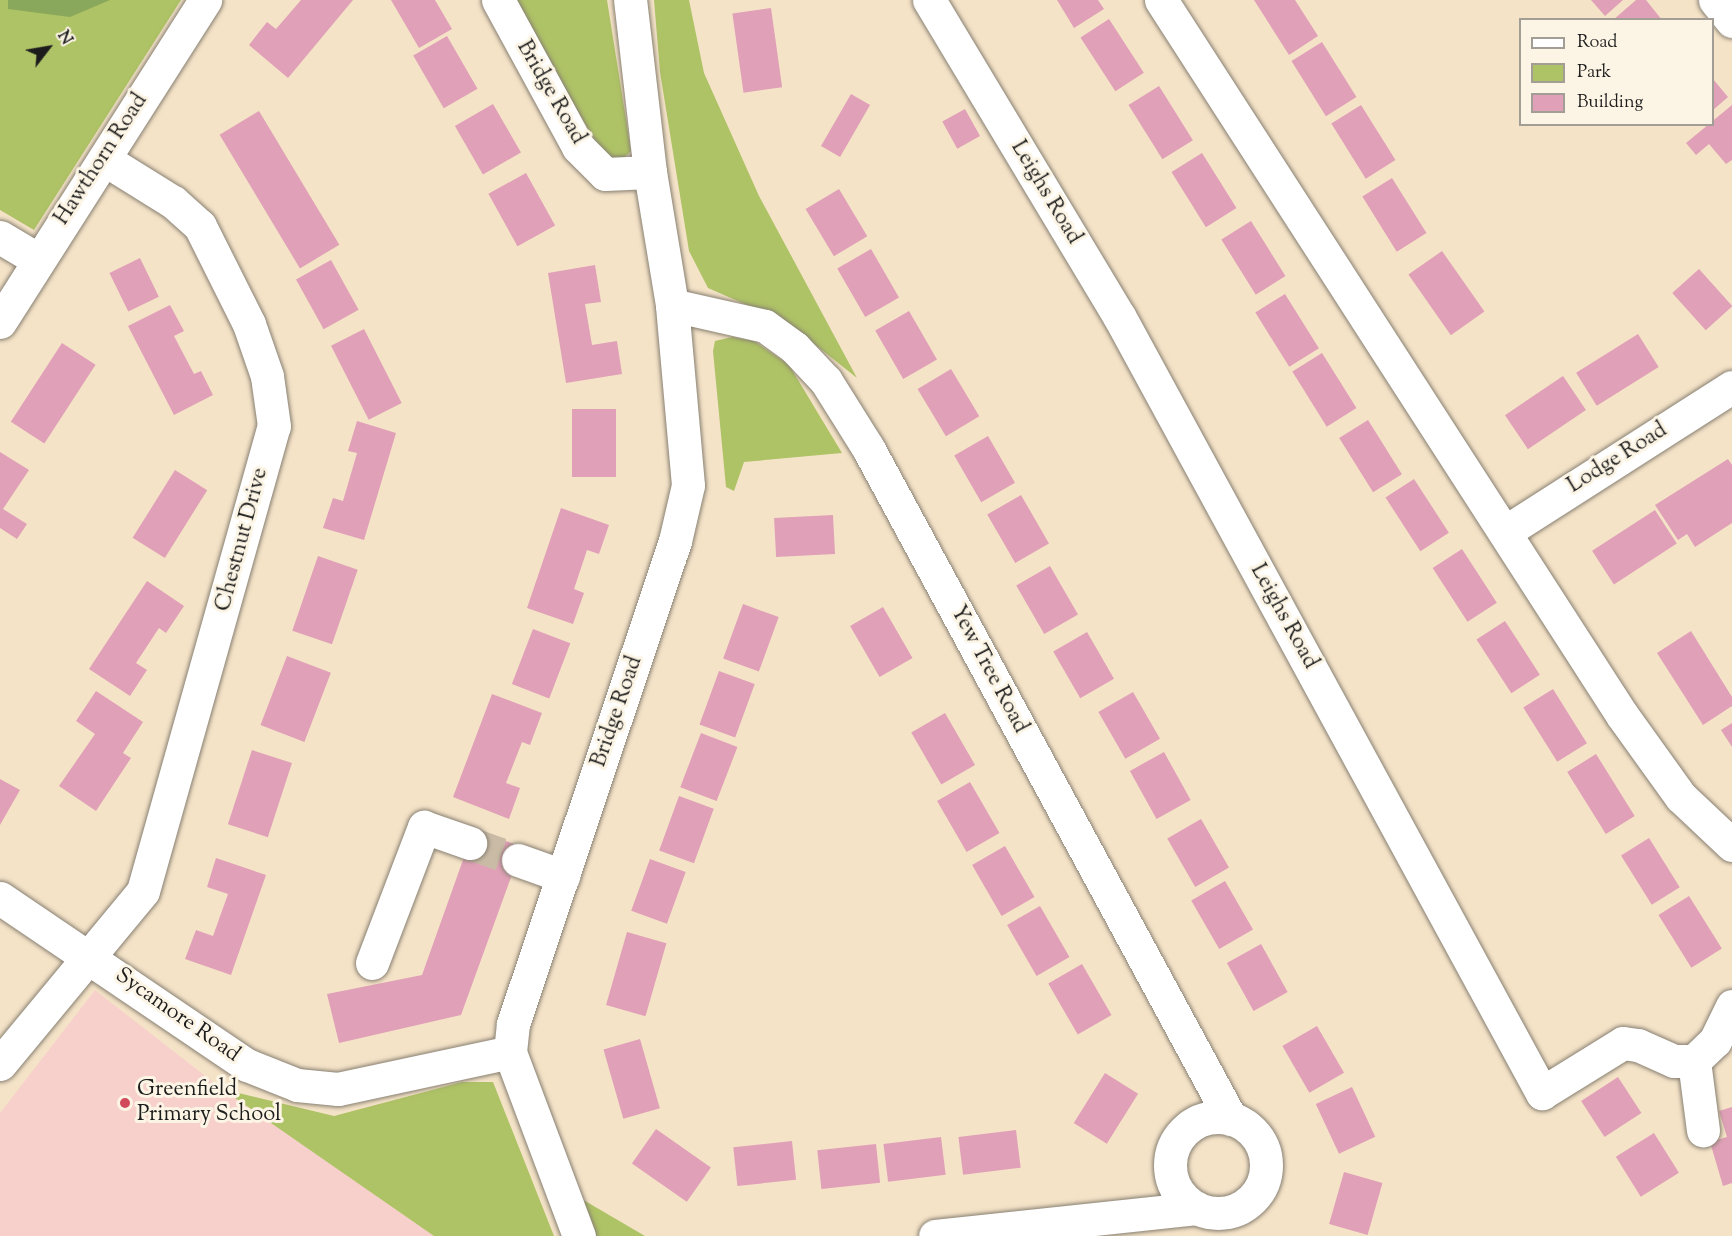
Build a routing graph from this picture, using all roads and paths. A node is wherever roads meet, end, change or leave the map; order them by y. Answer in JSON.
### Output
{"nodes":[{"id":1,"x":205,"y":0,"type":"edge"},
{"id":2,"x":498,"y":0,"type":"edge"},
{"id":3,"x":630,"y":0,"type":"edge"},
{"id":4,"x":929,"y":0,"type":"edge"},
{"id":5,"x":1161,"y":0,"type":"edge"},
{"id":6,"x":1715,"y":0,"type":"edge"},
{"id":7,"x":1732,"y":21,"type":"edge"},
{"id":8,"x":104,"y":159,"type":"junction"},
{"id":9,"x":650,"y":172,"type":"junction"},
{"id":10,"x":0,"y":237,"type":"edge"},
{"id":11,"x":38,"y":259,"type":"junction"},
{"id":12,"x":672,"y":305,"type":"junction"},
{"id":13,"x":0,"y":322,"type":"edge"},
{"id":14,"x":1732,"y":387,"type":"edge"},
{"id":15,"x":1505,"y":532,"type":"junction"},
{"id":16,"x":470,"y":843,"type":"tunnel mouth"},
{"id":17,"x":1732,"y":845,"type":"edge"},
{"id":18,"x":518,"y":860,"type":"tunnel mouth"},
{"id":19,"x":563,"y":876,"type":"junction"},
{"id":20,"x":0,"y":898,"type":"edge"},
{"id":21,"x":91,"y":957,"type":"junction"},
{"id":22,"x":372,"y":963,"type":"dead end"},
{"id":23,"x":1732,"y":1006,"type":"edge"},
{"id":24,"x":510,"y":1052,"type":"junction"},
{"id":25,"x":1694,"y":1060,"type":"junction"},
{"id":26,"x":0,"y":1064,"type":"edge"},
{"id":27,"x":1231,"y":1119,"type":"junction"},
{"id":28,"x":1702,"y":1130,"type":"dead end"},
{"id":29,"x":1197,"y":1208,"type":"junction"},
{"id":30,"x":579,"y":1236,"type":"edge"},
{"id":31,"x":935,"y":1236,"type":"edge"}],
"edges":[{"from":1,"to":8,"type":"street","name":"Hawthorn Road"},
{"from":2,"to":9,"type":"street","name":"Bridge Road"},
{"from":3,"to":9,"type":"street","name":"Bridge Road"},
{"from":4,"to":25,"type":"street","name":"Leighs Road"},
{"from":5,"to":15,"type":"street"},
{"from":6,"to":7,"type":"street"},
{"from":8,"to":11,"type":"street","name":"Hawthorn Road"},
{"from":8,"to":21,"type":"street","name":"Chestnut Drive"},
{"from":9,"to":12,"type":"street","name":"Bridge Road"},
{"from":10,"to":11,"type":"street"},
{"from":11,"to":13,"type":"street","name":"Hawthorn Road"},
{"from":12,"to":19,"type":"street","name":"Bridge Road"},
{"from":12,"to":27,"type":"street","name":"Yew Tree Road"},
{"from":14,"to":15,"type":"street","name":"Lodge Road"},
{"from":15,"to":17,"type":"street"},
{"from":16,"to":22,"type":"street"},
{"from":18,"to":19,"type":"street"},
{"from":19,"to":24,"type":"street","name":"Bridge Road"},
{"from":20,"to":21,"type":"street","name":"Sycamore Road"},
{"from":21,"to":24,"type":"street","name":"Sycamore Road"},
{"from":21,"to":26,"type":"street","name":"Chestnut Drive"},
{"from":23,"to":25,"type":"street"},
{"from":24,"to":30,"type":"street","name":"Bridge Road"},
{"from":25,"to":28,"type":"street"},
{"from":27,"to":29,"type":"street"},
{"from":27,"to":29,"type":"street"},
{"from":29,"to":31,"type":"street"}]}
